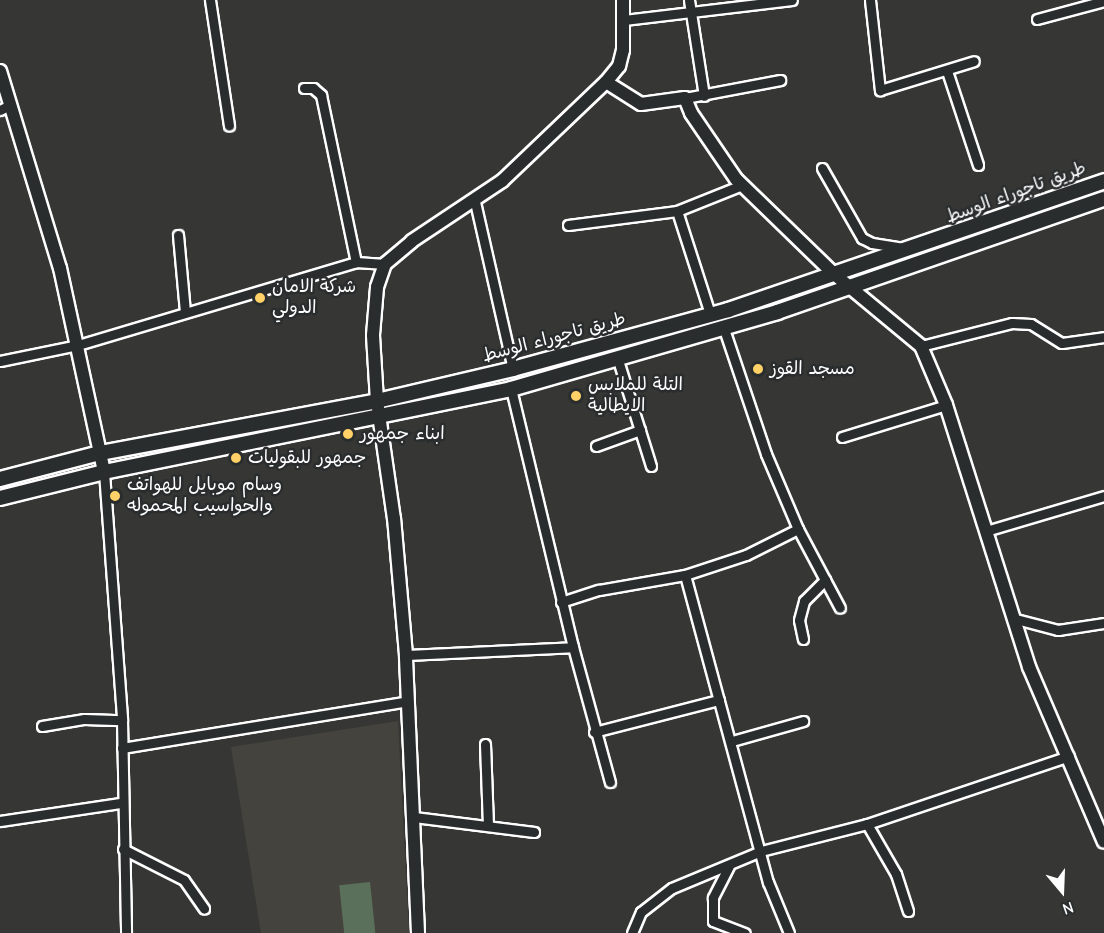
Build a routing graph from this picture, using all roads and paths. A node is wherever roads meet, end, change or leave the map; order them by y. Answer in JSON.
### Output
{"nodes":[{"id":1,"x":210,"y":0,"type":"edge"},
{"id":2,"x":623,"y":0,"type":"edge"},
{"id":3,"x":689,"y":0,"type":"edge"},
{"id":4,"x":792,"y":0,"type":"edge"},
{"id":5,"x":870,"y":0,"type":"edge"},
{"id":6,"x":1104,"y":1,"type":"edge"},
{"id":7,"x":692,"y":14,"type":"junction"},
{"id":8,"x":1037,"y":19,"type":"dead end"},
{"id":9,"x":624,"y":21,"type":"junction"},
{"id":10,"x":975,"y":62,"type":"dead end"},
{"id":11,"x":0,"y":71,"type":"edge"},
{"id":12,"x":947,"y":71,"type":"junction"},
{"id":13,"x":780,"y":80,"type":"dead end"},
{"id":14,"x":606,"y":82,"type":"junction"},
{"id":15,"x":304,"y":88,"type":"dead end"},
{"id":16,"x":704,"y":96,"type":"junction"},
{"id":17,"x":685,"y":98,"type":"junction"},
{"id":18,"x":5,"y":108,"type":"edge"},
{"id":19,"x":229,"y":126,"type":"dead end"},
{"id":20,"x":978,"y":165,"type":"dead end"},
{"id":21,"x":822,"y":168,"type":"dead end"},
{"id":22,"x":1104,"y":181,"type":"edge"},
{"id":23,"x":742,"y":185,"type":"junction"},
{"id":24,"x":1104,"y":199,"type":"edge"},
{"id":25,"x":475,"y":202,"type":"junction"},
{"id":26,"x":677,"y":211,"type":"junction"},
{"id":27,"x":568,"y":225,"type":"dead end"},
{"id":28,"x":178,"y":236,"type":"dead end"},
{"id":29,"x":913,"y":249,"type":"junction"},
{"id":30,"x":356,"y":262,"type":"junction"},
{"id":31,"x":386,"y":264,"type":"junction"},
{"id":32,"x":834,"y":274,"type":"junction"},
{"id":33,"x":851,"y":287,"type":"junction"},
{"id":34,"x":185,"y":312,"type":"junction"},
{"id":35,"x":710,"y":314,"type":"junction"},
{"id":36,"x":724,"y":329,"type":"junction"},
{"id":37,"x":1104,"y":337,"type":"edge"},
{"id":38,"x":78,"y":345,"type":"junction"},
{"id":39,"x":921,"y":346,"type":"junction"},
{"id":40,"x":0,"y":360,"type":"edge"},
{"id":41,"x":618,"y":360,"type":"junction"},
{"id":42,"x":513,"y":369,"type":"junction"},
{"id":43,"x":511,"y":389,"type":"junction"},
{"id":44,"x":377,"y":400,"type":"junction"},
{"id":45,"x":946,"y":405,"type":"junction"},
{"id":46,"x":378,"y":419,"type":"junction"},
{"id":47,"x":640,"y":430,"type":"junction"},
{"id":48,"x":842,"y":436,"type":"dead end"},
{"id":49,"x":596,"y":446,"type":"dead end"},
{"id":50,"x":100,"y":453,"type":"junction"},
{"id":51,"x":651,"y":466,"type":"dead end"},
{"id":52,"x":104,"y":472,"type":"junction"},
{"id":53,"x":0,"y":479,"type":"edge"},
{"id":54,"x":1104,"y":496,"type":"edge"},
{"id":55,"x":0,"y":498,"type":"edge"},
{"id":56,"x":798,"y":529,"type":"junction"},
{"id":57,"x":986,"y":531,"type":"junction"},
{"id":58,"x":685,"y":574,"type":"junction"},
{"id":59,"x":825,"y":580,"type":"junction"},
{"id":60,"x":561,"y":602,"type":"junction"},
{"id":61,"x":840,"y":608,"type":"dead end"},
{"id":62,"x":1012,"y":618,"type":"junction"},
{"id":63,"x":1104,"y":623,"type":"edge"},
{"id":64,"x":803,"y":639,"type":"dead end"},
{"id":65,"x":573,"y":647,"type":"junction"},
{"id":66,"x":406,"y":655,"type":"junction"},
{"id":67,"x":719,"y":700,"type":"junction"},
{"id":68,"x":408,"y":701,"type":"junction"},
{"id":69,"x":122,"y":720,"type":"junction"},
{"id":70,"x":803,"y":721,"type":"dead end"},
{"id":71,"x":42,"y":726,"type":"dead end"},
{"id":72,"x":594,"y":732,"type":"junction"},
{"id":73,"x":732,"y":741,"type":"junction"},
{"id":74,"x":485,"y":744,"type":"dead end"},
{"id":75,"x":122,"y":748,"type":"junction"},
{"id":76,"x":1069,"y":756,"type":"junction"},
{"id":77,"x":610,"y":782,"type":"dead end"},
{"id":78,"x":121,"y":803,"type":"junction"},
{"id":79,"x":414,"y":817,"type":"junction"},
{"id":80,"x":0,"y":821,"type":"edge"},
{"id":81,"x":867,"y":824,"type":"junction"},
{"id":82,"x":488,"y":826,"type":"junction"},
{"id":83,"x":534,"y":832,"type":"dead end"},
{"id":84,"x":1104,"y":842,"type":"edge"},
{"id":85,"x":123,"y":849,"type":"junction"},
{"id":86,"x":761,"y":850,"type":"junction"},
{"id":87,"x":729,"y":866,"type":"junction"},
{"id":88,"x":204,"y":909,"type":"dead end"},
{"id":89,"x":908,"y":911,"type":"dead end"},
{"id":90,"x":126,"y":933,"type":"edge"},
{"id":91,"x":418,"y":933,"type":"edge"},
{"id":92,"x":632,"y":933,"type":"edge"},
{"id":93,"x":746,"y":933,"type":"edge"},
{"id":94,"x":789,"y":933,"type":"edge"}],
"edges":[{"from":1,"to":19,"type":"street"},
{"from":2,"to":9,"type":"street"},
{"from":3,"to":7,"type":"street"},
{"from":4,"to":7,"type":"street"},
{"from":5,"to":12,"type":"street"},
{"from":6,"to":8,"type":"street"},
{"from":7,"to":9,"type":"street"},
{"from":7,"to":16,"type":"street"},
{"from":9,"to":14,"type":"street"},
{"from":10,"to":12,"type":"street"},
{"from":11,"to":18,"type":"street"},
{"from":12,"to":20,"type":"street"},
{"from":13,"to":16,"type":"street"},
{"from":14,"to":17,"type":"street"},
{"from":14,"to":25,"type":"street"},
{"from":15,"to":30,"type":"street"},
{"from":16,"to":17,"type":"street"},
{"from":17,"to":23,"type":"street"},
{"from":18,"to":38,"type":"street"},
{"from":21,"to":29,"type":"street"},
{"from":22,"to":29,"type":"main road","name":"طريق تاجوراء الوسط"},
{"from":23,"to":26,"type":"street"},
{"from":23,"to":32,"type":"street"},
{"from":24,"to":33,"type":"main road"},
{"from":25,"to":31,"type":"street"},
{"from":25,"to":42,"type":"street"},
{"from":26,"to":27,"type":"street"},
{"from":26,"to":35,"type":"street"},
{"from":28,"to":34,"type":"street"},
{"from":29,"to":32,"type":"main road","name":"طريق تاجوراء الوسط"},
{"from":30,"to":31,"type":"street"},
{"from":30,"to":34,"type":"street"},
{"from":31,"to":44,"type":"street"},
{"from":32,"to":33,"type":"street"},
{"from":32,"to":35,"type":"main road","name":"طريق تاجوراء الوسط"},
{"from":33,"to":36,"type":"main road"},
{"from":33,"to":39,"type":"street"},
{"from":34,"to":38,"type":"street"},
{"from":35,"to":42,"type":"main road","name":"طريق تاجوراء الوسط"},
{"from":36,"to":41,"type":"main road"},
{"from":36,"to":56,"type":"street"},
{"from":37,"to":39,"type":"street"},
{"from":38,"to":40,"type":"street"},
{"from":38,"to":50,"type":"street"},
{"from":39,"to":45,"type":"street"},
{"from":41,"to":43,"type":"main road"},
{"from":41,"to":47,"type":"street"},
{"from":42,"to":44,"type":"main road","name":"طريق تاجوراء الوسط"},
{"from":43,"to":46,"type":"main road"},
{"from":43,"to":60,"type":"street"},
{"from":44,"to":46,"type":"street"},
{"from":44,"to":50,"type":"main road","name":"طريق تاجوراء الوسط"},
{"from":45,"to":48,"type":"street"},
{"from":45,"to":57,"type":"street"},
{"from":46,"to":52,"type":"main road"},
{"from":46,"to":66,"type":"street"},
{"from":47,"to":49,"type":"street"},
{"from":47,"to":51,"type":"street"},
{"from":50,"to":52,"type":"street"},
{"from":50,"to":53,"type":"main road","name":"طريق تاجوراء الوسط"},
{"from":52,"to":55,"type":"main road"},
{"from":52,"to":69,"type":"street"},
{"from":54,"to":57,"type":"street"},
{"from":56,"to":58,"type":"street"},
{"from":56,"to":59,"type":"street"},
{"from":57,"to":62,"type":"street"},
{"from":58,"to":60,"type":"street"},
{"from":58,"to":67,"type":"street"},
{"from":59,"to":61,"type":"street"},
{"from":59,"to":64,"type":"street"},
{"from":60,"to":65,"type":"street"},
{"from":62,"to":63,"type":"street"},
{"from":62,"to":76,"type":"street"},
{"from":65,"to":66,"type":"street"},
{"from":65,"to":72,"type":"street"},
{"from":66,"to":68,"type":"street"},
{"from":67,"to":72,"type":"street"},
{"from":67,"to":73,"type":"street"},
{"from":68,"to":75,"type":"street"},
{"from":68,"to":79,"type":"street"},
{"from":69,"to":71,"type":"street"},
{"from":69,"to":75,"type":"street"},
{"from":70,"to":73,"type":"street"},
{"from":72,"to":77,"type":"street"},
{"from":73,"to":86,"type":"street"},
{"from":74,"to":82,"type":"street"},
{"from":75,"to":78,"type":"street"},
{"from":76,"to":81,"type":"street"},
{"from":76,"to":84,"type":"street"},
{"from":78,"to":80,"type":"street"},
{"from":78,"to":85,"type":"street"},
{"from":79,"to":82,"type":"street"},
{"from":79,"to":91,"type":"street"},
{"from":81,"to":86,"type":"street"},
{"from":81,"to":89,"type":"street"},
{"from":82,"to":83,"type":"street"},
{"from":85,"to":88,"type":"street"},
{"from":85,"to":90,"type":"street"},
{"from":86,"to":87,"type":"street"},
{"from":86,"to":94,"type":"street"},
{"from":87,"to":92,"type":"street"},
{"from":87,"to":93,"type":"street"}]}
